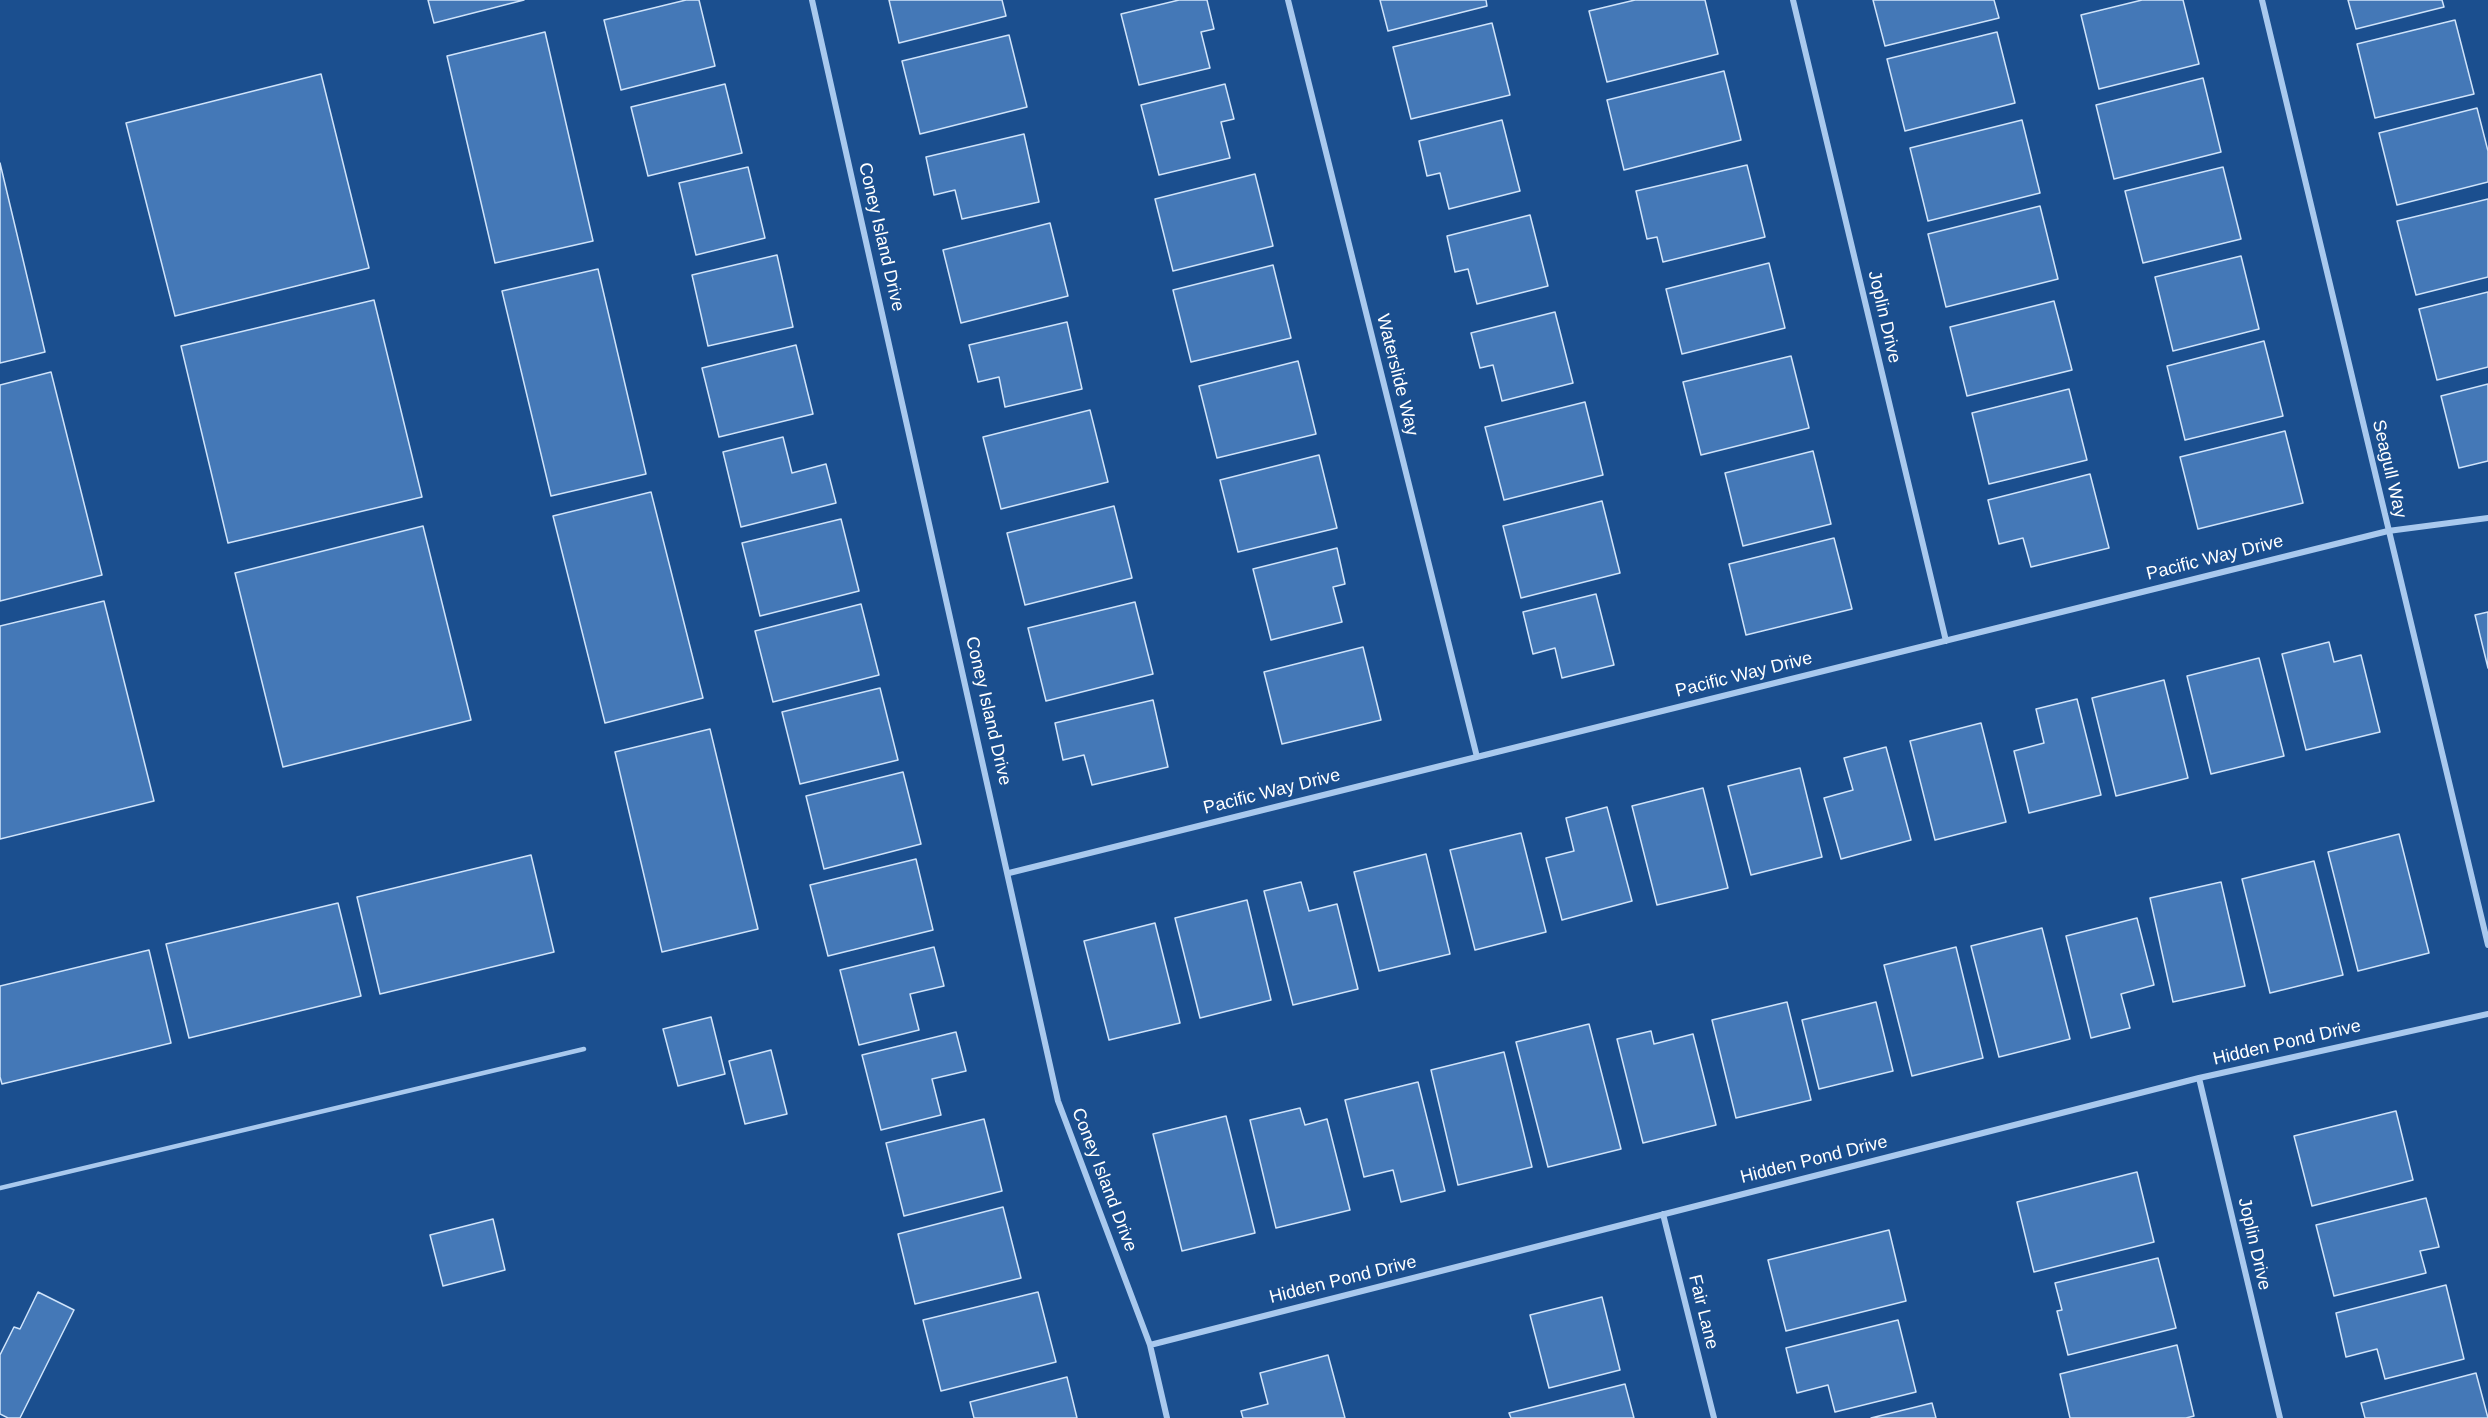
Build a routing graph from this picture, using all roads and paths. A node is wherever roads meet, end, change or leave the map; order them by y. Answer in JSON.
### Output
{"nodes":[{"id":1,"x":812,"y":0,"type":"edge"},
{"id":2,"x":1288,"y":0,"type":"edge"},
{"id":3,"x":1793,"y":0,"type":"edge"},
{"id":4,"x":2262,"y":0,"type":"edge"},
{"id":5,"x":2488,"y":518,"type":"edge"},
{"id":6,"x":2388,"y":531,"type":"junction"},
{"id":7,"x":1946,"y":640,"type":"junction"},
{"id":8,"x":1477,"y":757,"type":"junction"},
{"id":9,"x":1009,"y":873,"type":"junction"},
{"id":10,"x":2488,"y":945,"type":"edge"},
{"id":11,"x":2488,"y":1014,"type":"edge"},
{"id":12,"x":584,"y":1049,"type":"dead end"},
{"id":13,"x":2199,"y":1078,"type":"junction"},
{"id":14,"x":0,"y":1188,"type":"edge"},
{"id":15,"x":1663,"y":1214,"type":"junction"},
{"id":16,"x":1150,"y":1345,"type":"junction"},
{"id":17,"x":1167,"y":1418,"type":"edge"},
{"id":18,"x":1714,"y":1418,"type":"edge"},
{"id":19,"x":2280,"y":1418,"type":"edge"}],
"edges":[{"from":1,"to":9,"type":"street","name":"Coney Island Drive"},
{"from":2,"to":8,"type":"street","name":"Waterslide Way"},
{"from":3,"to":7,"type":"street","name":"Joplin Drive"},
{"from":4,"to":6,"type":"street","name":"Seagull Way"},
{"from":5,"to":6,"type":"street","name":"Pacific Way Drive"},
{"from":6,"to":7,"type":"street","name":"Pacific Way Drive"},
{"from":6,"to":10,"type":"street","name":"Seagull Way"},
{"from":7,"to":8,"type":"street","name":"Pacific Way Drive"},
{"from":8,"to":9,"type":"street","name":"Pacific Way Drive"},
{"from":9,"to":16,"type":"street","name":"Coney Island Drive"},
{"from":11,"to":13,"type":"street","name":"Hidden Pond Drive"},
{"from":12,"to":14,"type":"lane"},
{"from":13,"to":15,"type":"street","name":"Hidden Pond Drive"},
{"from":13,"to":19,"type":"street","name":"Joplin Drive"},
{"from":15,"to":16,"type":"street","name":"Hidden Pond Drive"},
{"from":15,"to":18,"type":"street","name":"Fair Lane"},
{"from":16,"to":17,"type":"street","name":"Coney Island Drive"}]}
